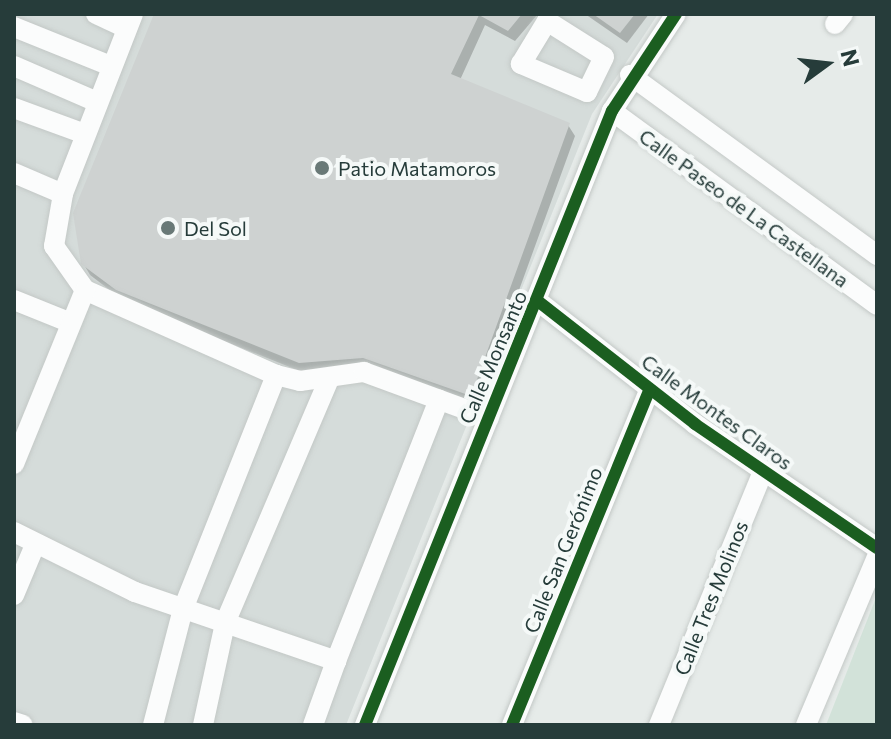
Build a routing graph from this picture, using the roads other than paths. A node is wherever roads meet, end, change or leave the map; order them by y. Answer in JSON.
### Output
{"nodes":[{"id":1,"x":96,"y":14,"type":"edge"},
{"id":2,"x":676,"y":14,"type":"edge"},
{"id":3,"x":129,"y":21,"type":"edge"},
{"id":4,"x":14,"y":27,"type":"edge"},
{"id":5,"x":108,"y":65,"type":"junction"},
{"id":6,"x":14,"y":66,"type":"edge"},
{"id":7,"x":597,"y":72,"type":"dead end"},
{"id":8,"x":625,"y":84,"type":"junction"},
{"id":9,"x":95,"y":101,"type":"junction"},
{"id":10,"x":14,"y":108,"type":"edge"},
{"id":11,"x":612,"y":111,"type":"junction"},
{"id":12,"x":85,"y":134,"type":"junction"},
{"id":13,"x":14,"y":173,"type":"edge"},
{"id":14,"x":63,"y":194,"type":"junction"},
{"id":15,"x":877,"y":255,"type":"edge"},
{"id":16,"x":85,"y":290,"type":"junction"},
{"id":17,"x":14,"y":300,"type":"edge"},
{"id":18,"x":539,"y":302,"type":"junction"},
{"id":19,"x":877,"y":305,"type":"edge"},
{"id":20,"x":71,"y":323,"type":"junction"},
{"id":21,"x":276,"y":375,"type":"junction"},
{"id":22,"x":330,"y":377,"type":"junction"},
{"id":23,"x":650,"y":389,"type":"junction"},
{"id":24,"x":439,"y":400,"type":"junction"},
{"id":25,"x":489,"y":418,"type":"junction"},
{"id":26,"x":14,"y":464,"type":"edge"},
{"id":27,"x":763,"y":471,"type":"junction"},
{"id":28,"x":14,"y":532,"type":"edge"},
{"id":29,"x":35,"y":545,"type":"junction"},
{"id":30,"x":877,"y":548,"type":"edge"},
{"id":31,"x":877,"y":557,"type":"edge"},
{"id":32,"x":14,"y":595,"type":"edge"},
{"id":33,"x":183,"y":609,"type":"junction"},
{"id":34,"x":225,"y":623,"type":"junction"},
{"id":35,"x":336,"y":661,"type":"junction"},
{"id":36,"x":14,"y":722,"type":"edge"},
{"id":37,"x":23,"y":725,"type":"edge"},
{"id":38,"x":153,"y":725,"type":"edge"},
{"id":39,"x":203,"y":725,"type":"edge"},
{"id":40,"x":313,"y":725,"type":"edge"},
{"id":41,"x":365,"y":725,"type":"edge"},
{"id":42,"x":512,"y":725,"type":"edge"},
{"id":43,"x":659,"y":725,"type":"edge"},
{"id":44,"x":806,"y":725,"type":"edge"}],
"edges":[{"from":1,"to":3,"type":"street"},
{"from":2,"to":8,"type":"street","name":"Calle Monsanto"},
{"from":3,"to":5,"type":"street"},
{"from":4,"to":5,"type":"street"},
{"from":5,"to":9,"type":"street"},
{"from":6,"to":9,"type":"street"},
{"from":7,"to":8,"type":"street","name":"Calle Paseo de La Castellana"},
{"from":8,"to":11,"type":"street","name":"Calle Monsanto"},
{"from":8,"to":15,"type":"street","name":"Calle Paseo de La Castellana"},
{"from":9,"to":12,"type":"street"},
{"from":10,"to":12,"type":"street"},
{"from":11,"to":18,"type":"street","name":"Calle Monsanto"},
{"from":11,"to":19,"type":"street","name":"Calle Paseo de La Castellana"},
{"from":12,"to":14,"type":"street"},
{"from":13,"to":14,"type":"street"},
{"from":14,"to":16,"type":"street"},
{"from":16,"to":20,"type":"street"},
{"from":16,"to":21,"type":"street"},
{"from":17,"to":20,"type":"street"},
{"from":18,"to":23,"type":"street","name":"Calle Montes Claros"},
{"from":18,"to":25,"type":"street","name":"Calle Monsanto"},
{"from":20,"to":26,"type":"street"},
{"from":21,"to":22,"type":"street"},
{"from":21,"to":33,"type":"street"},
{"from":22,"to":24,"type":"street"},
{"from":22,"to":34,"type":"street"},
{"from":23,"to":27,"type":"street","name":"Calle Montes Claros"},
{"from":23,"to":42,"type":"street","name":"Calle San Gerónimo"},
{"from":24,"to":25,"type":"street"},
{"from":24,"to":35,"type":"street"},
{"from":25,"to":41,"type":"street","name":"Calle Monsanto"},
{"from":27,"to":30,"type":"street","name":"Calle Montes Claros"},
{"from":27,"to":43,"type":"street","name":"Calle Tres Molinos"},
{"from":28,"to":29,"type":"street"},
{"from":29,"to":32,"type":"street"},
{"from":29,"to":33,"type":"street"},
{"from":31,"to":44,"type":"street"},
{"from":33,"to":34,"type":"street"},
{"from":33,"to":38,"type":"street"},
{"from":34,"to":35,"type":"street"},
{"from":34,"to":39,"type":"street"},
{"from":35,"to":40,"type":"street"},
{"from":36,"to":37,"type":"street"}]}
